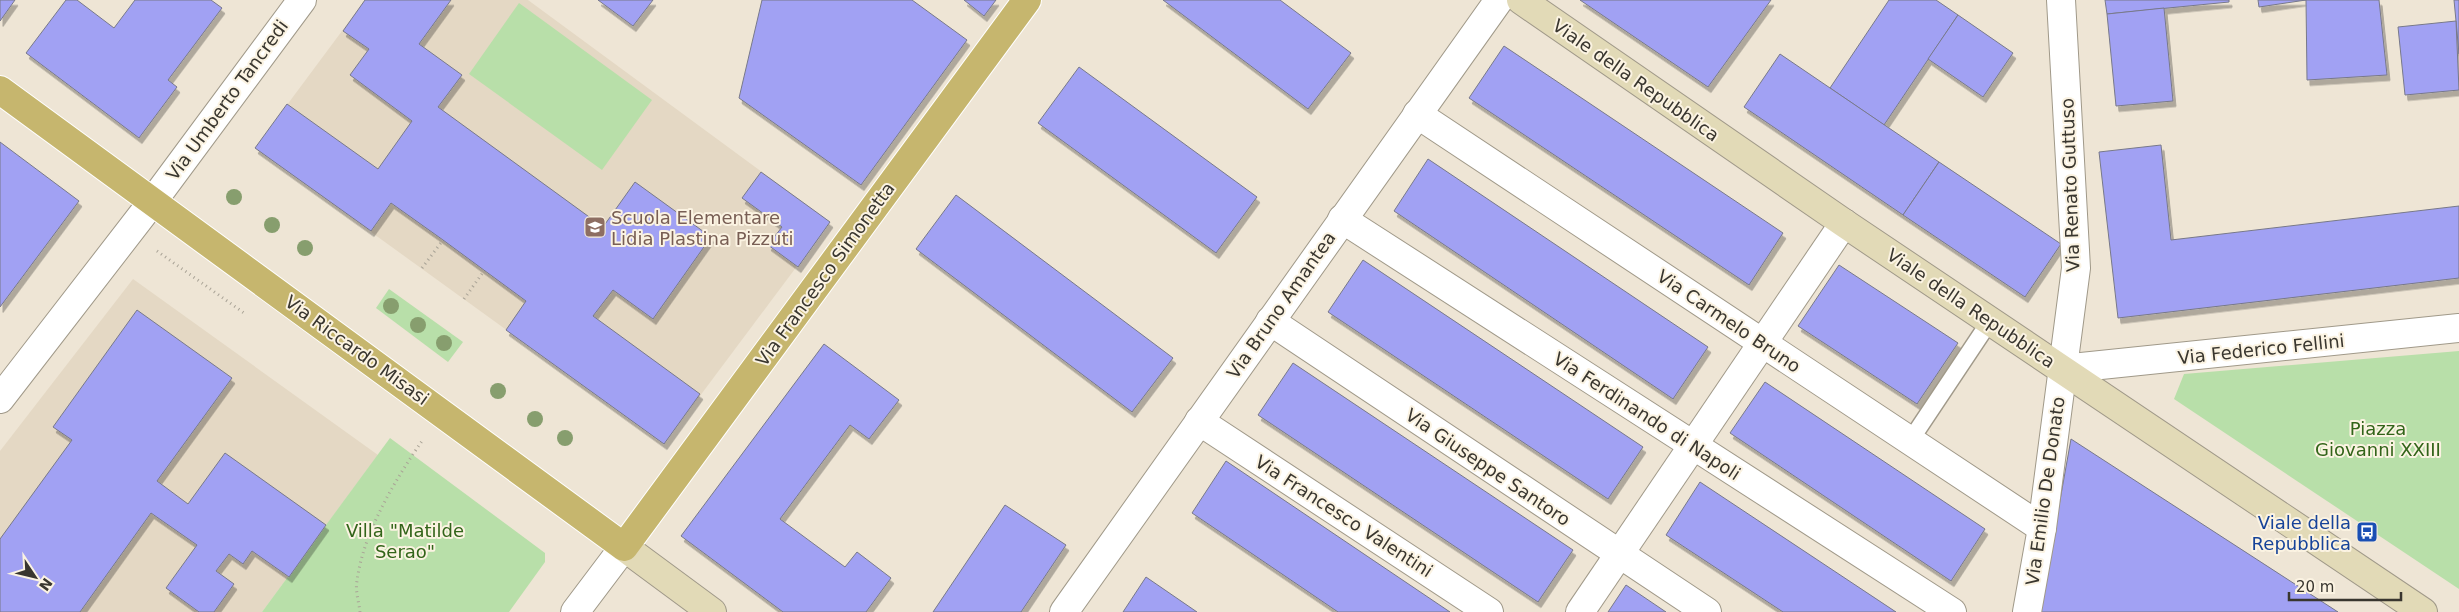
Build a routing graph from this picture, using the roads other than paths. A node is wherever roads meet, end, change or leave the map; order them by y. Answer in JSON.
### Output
{"nodes":[{"id":1,"x":302,"y":0,"type":"edge"},
{"id":2,"x":1027,"y":0,"type":"edge"},
{"id":3,"x":1499,"y":0,"type":"edge"},
{"id":4,"x":1521,"y":0,"type":"edge"},
{"id":5,"x":2061,"y":0,"type":"edge"},
{"id":6,"x":0,"y":90,"type":"edge"},
{"id":7,"x":1417,"y":114,"type":"junction"},
{"id":8,"x":153,"y":201,"type":"junction"},
{"id":9,"x":1342,"y":219,"type":"junction"},
{"id":10,"x":1844,"y":223,"type":"junction"},
{"id":11,"x":1270,"y":321,"type":"junction"},
{"id":12,"x":1990,"y":321,"type":"junction"},
{"id":13,"x":2459,"y":328,"type":"edge"},
{"id":14,"x":1762,"y":343,"type":"junction"},
{"id":15,"x":2062,"y":370,"type":"junction"},
{"id":16,"x":0,"y":399,"type":"edge"},
{"id":17,"x":1199,"y":421,"type":"junction"},
{"id":18,"x":1910,"y":441,"type":"junction"},
{"id":19,"x":1693,"y":446,"type":"junction"},
{"id":20,"x":2042,"y":528,"type":"junction"},
{"id":21,"x":624,"y":547,"type":"junction"},
{"id":22,"x":1620,"y":554,"type":"junction"},
{"id":23,"x":575,"y":612,"type":"edge"},
{"id":24,"x":712,"y":612,"type":"edge"},
{"id":25,"x":1064,"y":612,"type":"edge"},
{"id":26,"x":1489,"y":612,"type":"edge"},
{"id":27,"x":1580,"y":612,"type":"edge"},
{"id":28,"x":1707,"y":612,"type":"edge"},
{"id":29,"x":1952,"y":612,"type":"edge"},
{"id":30,"x":2027,"y":612,"type":"edge"},
{"id":31,"x":2423,"y":612,"type":"edge"}],
"edges":[{"from":1,"to":8,"type":"street","name":"Via Umberto Tancredi"},
{"from":2,"to":21,"type":"main road","name":"Via Francesco Simonetta"},
{"from":3,"to":7,"type":"street","name":"Via Bruno Amantea"},
{"from":4,"to":10,"type":"street","name":"Viale della Repubblica"},
{"from":5,"to":15,"type":"street","name":"Via Renato Guttuso"},
{"from":6,"to":8,"type":"main road","name":"Via Riccardo Misasi"},
{"from":7,"to":9,"type":"street","name":"Via Bruno Amantea"},
{"from":7,"to":14,"type":"street","name":"Via Carmelo Bruno"},
{"from":8,"to":16,"type":"street","name":"Via Umberto Tancredi"},
{"from":8,"to":21,"type":"main road","name":"Via Riccardo Misasi"},
{"from":9,"to":11,"type":"street","name":"Via Bruno Amantea"},
{"from":9,"to":19,"type":"street","name":"Via Ferdinando di Napoli"},
{"from":10,"to":12,"type":"street","name":"Viale della Repubblica"},
{"from":10,"to":14,"type":"street"},
{"from":11,"to":17,"type":"street","name":"Via Bruno Amantea"},
{"from":11,"to":22,"type":"street","name":"Via Giuseppe Santoro"},
{"from":12,"to":15,"type":"street","name":"Viale della Repubblica"},
{"from":12,"to":18,"type":"lane"},
{"from":13,"to":15,"type":"street","name":"Via Federico Fellini"},
{"from":14,"to":18,"type":"street","name":"Via Carmelo Bruno"},
{"from":14,"to":19,"type":"street"},
{"from":15,"to":20,"type":"street","name":"Via Emilio De Donato"},
{"from":15,"to":31,"type":"street","name":"Viale della Repubblica"},
{"from":17,"to":25,"type":"street","name":"Via Bruno Amantea"},
{"from":17,"to":26,"type":"street","name":"Via Francesco Valentini"},
{"from":18,"to":20,"type":"street","name":"Via Carmelo Bruno"},
{"from":19,"to":22,"type":"street"},
{"from":19,"to":29,"type":"street","name":"Via Ferdinando di Napoli"},
{"from":20,"to":30,"type":"street","name":"Via Emilio De Donato"},
{"from":21,"to":23,"type":"street"},
{"from":21,"to":24,"type":"street","name":"Via Riccardo Misasi"},
{"from":22,"to":27,"type":"street"},
{"from":22,"to":28,"type":"street","name":"Via Giuseppe Santoro"}]}
